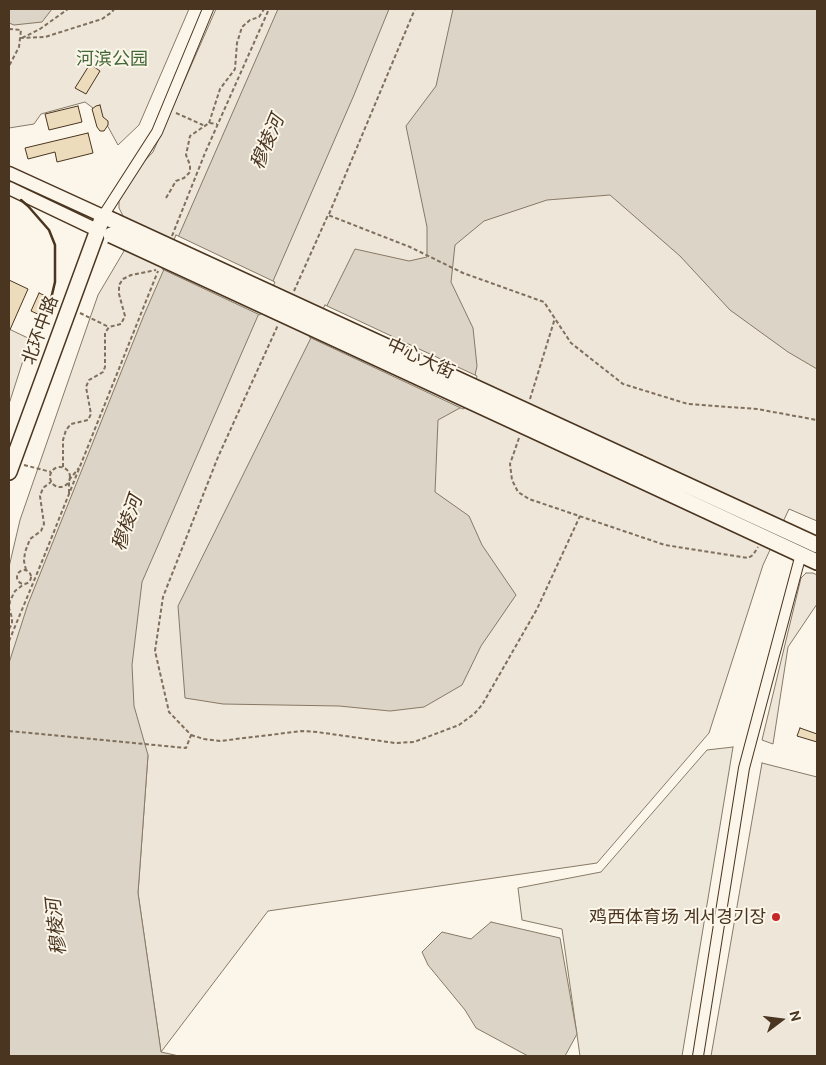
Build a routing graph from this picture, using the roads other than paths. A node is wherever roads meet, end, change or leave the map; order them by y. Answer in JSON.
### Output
{"nodes":[{"id":1,"x":208,"y":9,"type":"edge"},
{"id":2,"x":9,"y":173,"type":"edge"},
{"id":3,"x":9,"y":188,"type":"edge"},
{"id":4,"x":107,"y":226,"type":"junction"},
{"id":5,"x":9,"y":446,"type":"edge"},
{"id":6,"x":10,"y":467,"type":"edge"},
{"id":7,"x":636,"y":470,"type":"junction"},
{"id":8,"x":817,"y":545,"type":"edge"},
{"id":9,"x":801,"y":554,"type":"junction"},
{"id":10,"x":817,"y":562,"type":"edge"},
{"id":11,"x":698,"y":1056,"type":"edge"}],
"edges":[{"from":1,"to":4,"type":"street","name":"北环中路"},
{"from":2,"to":4,"type":"main road","name":"中心大街"},
{"from":3,"to":4,"type":"main road","name":"中心大街"},
{"from":4,"to":5,"type":"highway","name":"北环中路"},
{"from":4,"to":6,"type":"highway","name":"北环中路"},
{"from":4,"to":7,"type":"highway","name":"中心大街","bridge":true},
{"from":7,"to":8,"type":"highway","name":"中心大街"},
{"from":7,"to":9,"type":"highway","name":"中心大街"},
{"from":9,"to":10,"type":"highway","name":"中心大街"},
{"from":9,"to":11,"type":"street"}]}
